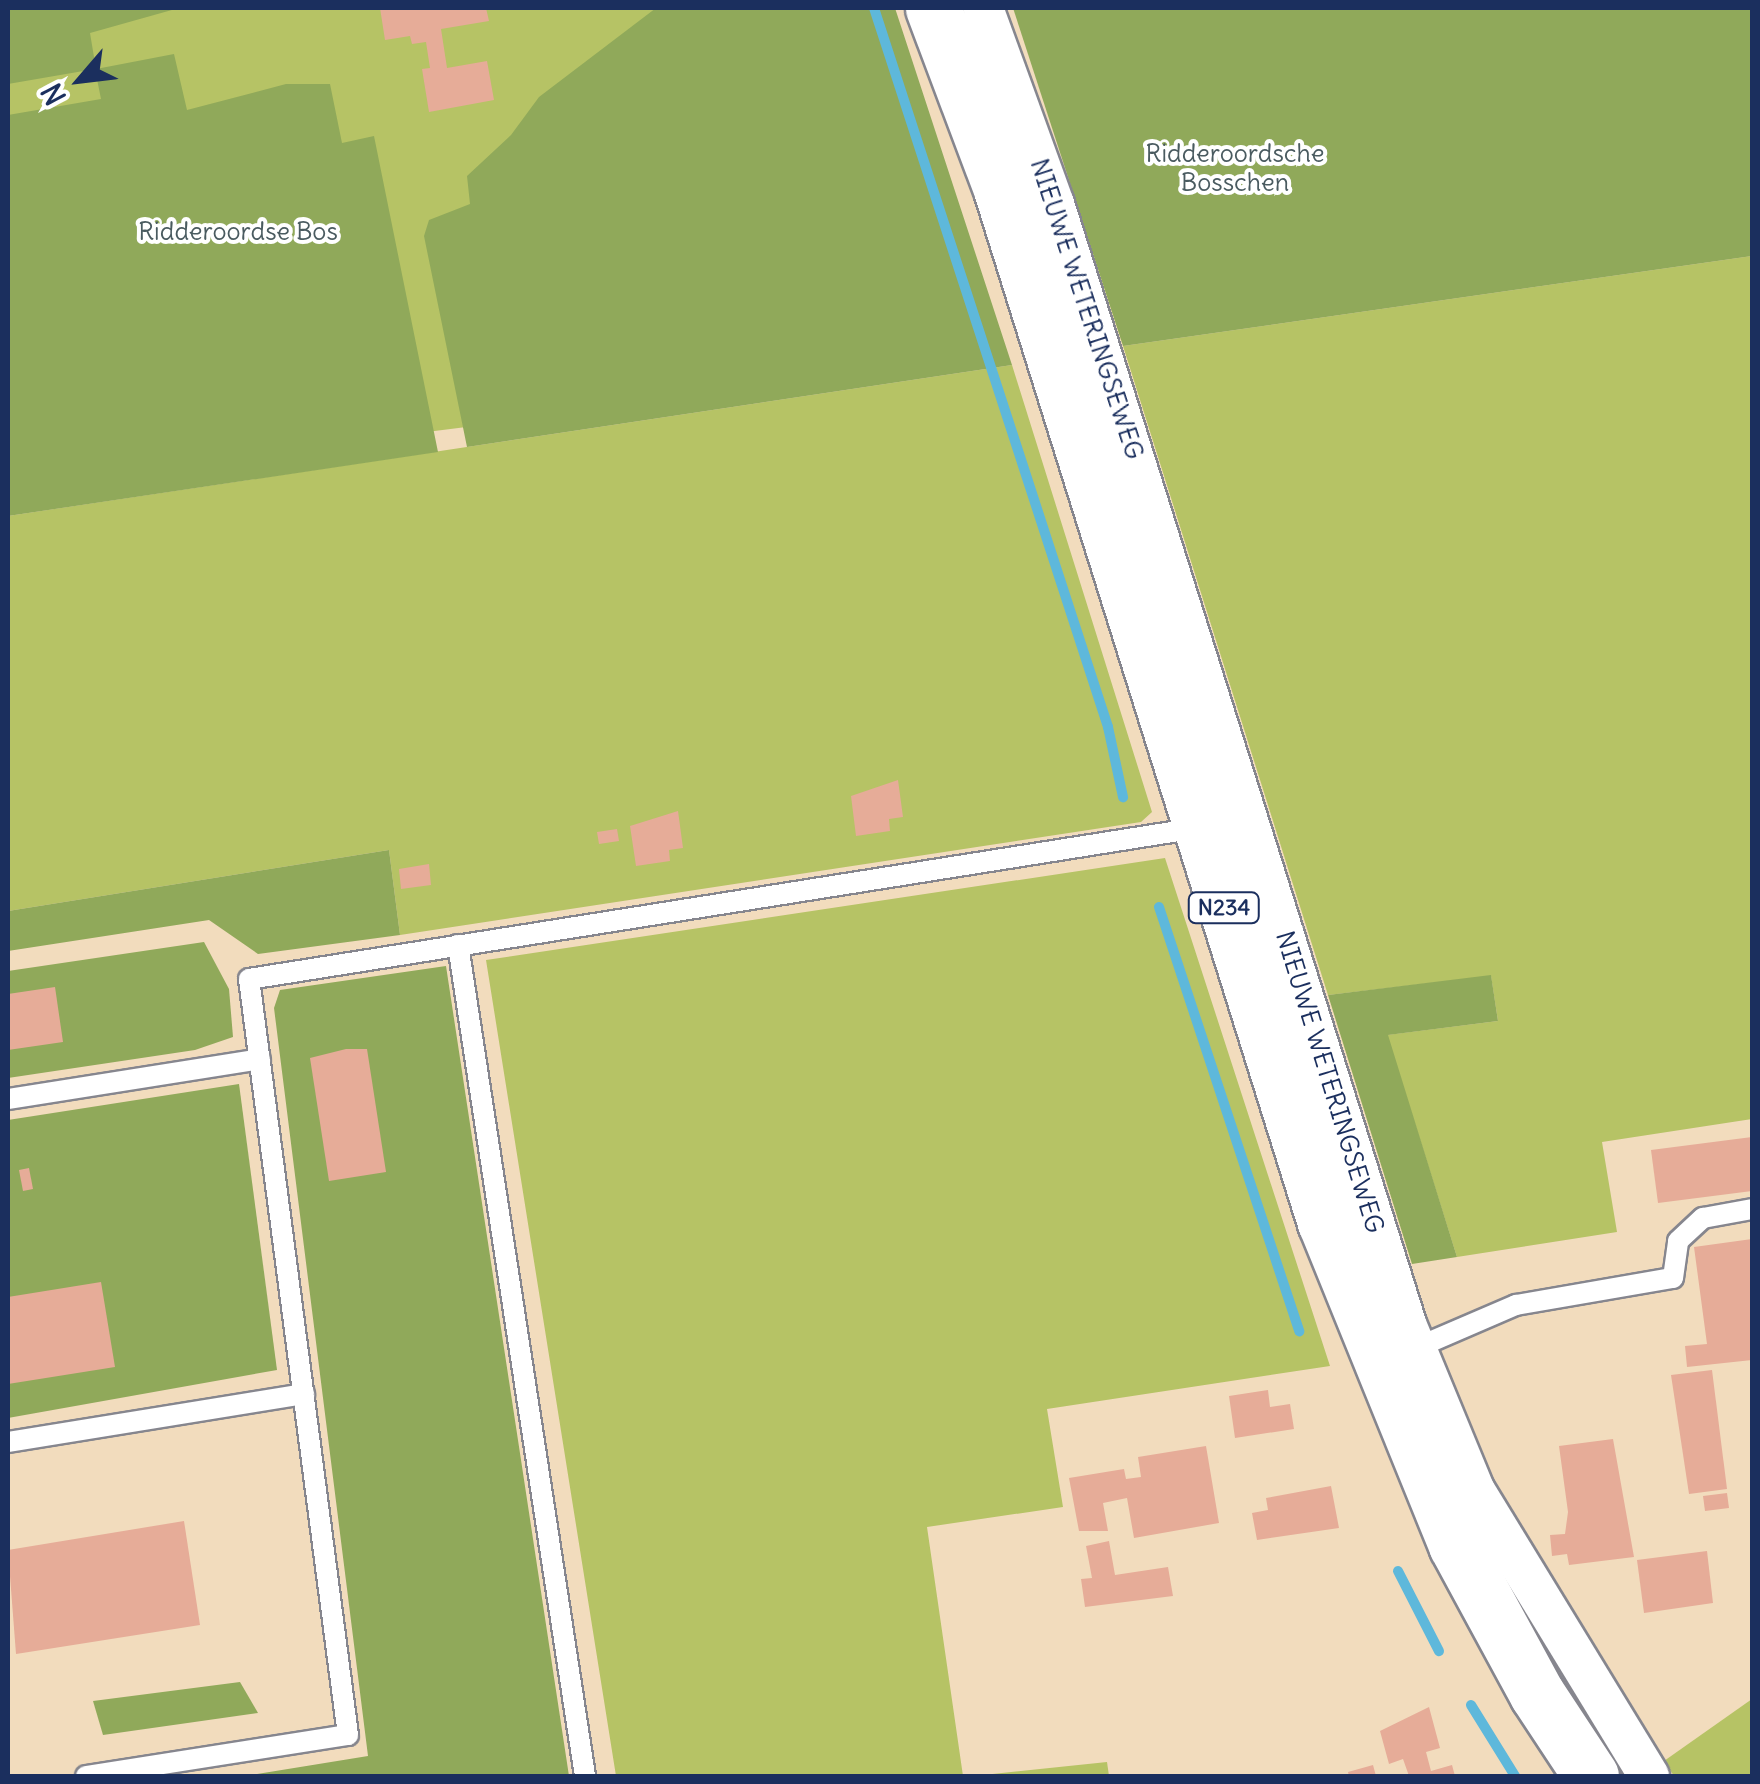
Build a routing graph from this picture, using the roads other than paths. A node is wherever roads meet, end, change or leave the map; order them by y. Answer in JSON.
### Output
{"nodes":[{"id":1,"x":933,"y":8,"type":"edge"},
{"id":2,"x":983,"y":8,"type":"edge"},
{"id":3,"x":1224,"y":824,"type":"junction"},
{"id":4,"x":458,"y":945,"type":"junction"},
{"id":5,"x":260,"y":1059,"type":"junction"},
{"id":6,"x":8,"y":1099,"type":"edge"},
{"id":7,"x":1752,"y":1209,"type":"edge"},
{"id":8,"x":1416,"y":1348,"type":"junction"},
{"id":9,"x":304,"y":1394,"type":"junction"},
{"id":10,"x":8,"y":1442,"type":"edge"},
{"id":11,"x":86,"y":1776,"type":"edge"},
{"id":12,"x":585,"y":1776,"type":"edge"},
{"id":13,"x":1590,"y":1776,"type":"edge"},
{"id":14,"x":1649,"y":1776,"type":"edge"}],
"edges":[{"from":1,"to":3,"type":"main road","name":"NIEUWE WETERINGSEWEG","number":"N234"},
{"from":2,"to":3,"type":"street","name":"NIEUWE WETERINGSEWEG"},
{"from":3,"to":4,"type":"lane"},
{"from":3,"to":8,"type":"street","name":"NIEUWE WETERINGSEWEG"},
{"from":3,"to":13,"type":"main road","name":"NIEUWE WETERINGSEWEG","number":"N234"},
{"from":4,"to":5,"type":"lane"},
{"from":4,"to":12,"type":"lane"},
{"from":5,"to":6,"type":"lane"},
{"from":5,"to":9,"type":"lane"},
{"from":7,"to":8,"type":"lane"},
{"from":8,"to":14,"type":"street","name":"NIEUWE WETERINGSEWEG"},
{"from":9,"to":10,"type":"lane"},
{"from":9,"to":11,"type":"lane"}]}
